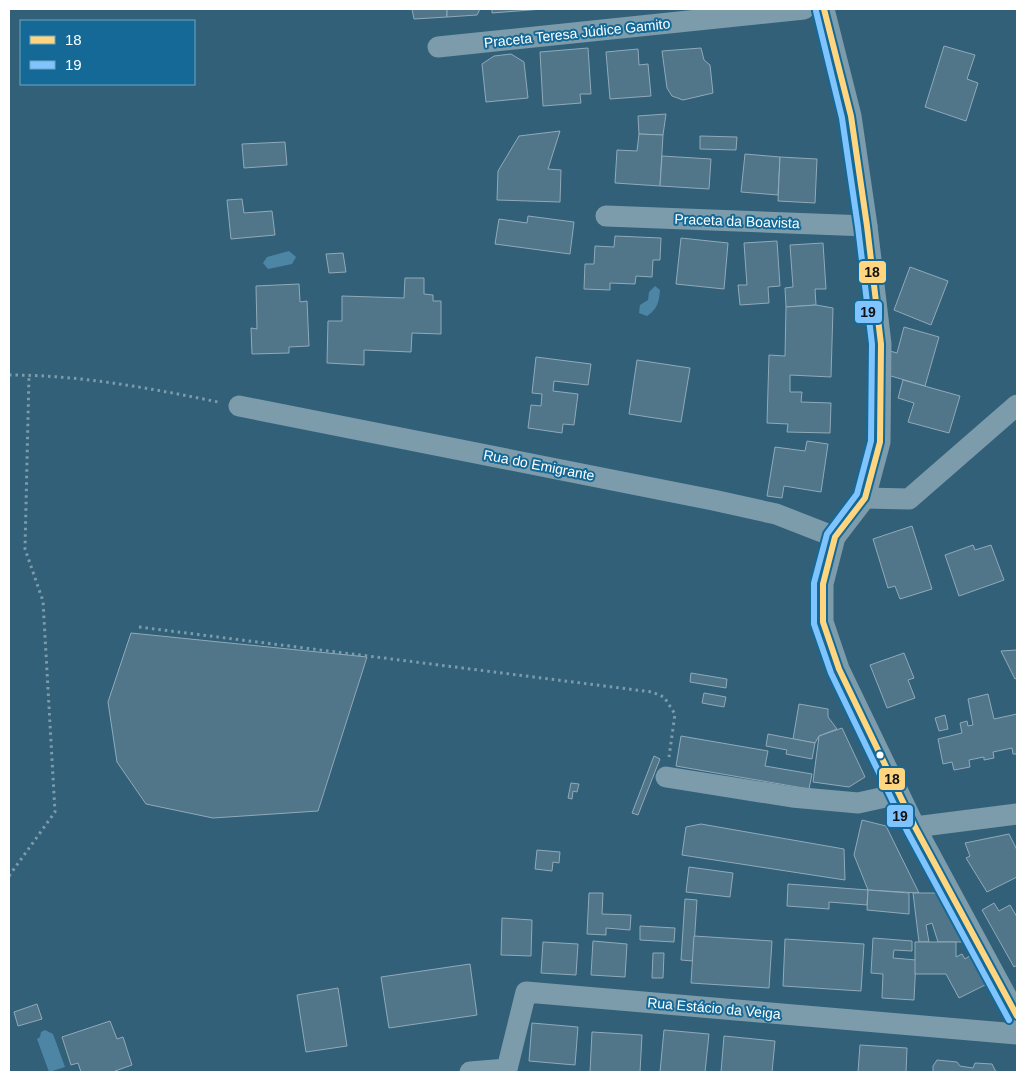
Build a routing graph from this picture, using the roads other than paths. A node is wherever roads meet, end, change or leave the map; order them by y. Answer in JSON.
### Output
{"nodes":[{"id":1,"x":804,"y":9,"type":"edge"},
{"id":2,"x":824,"y":9,"type":"edge"},
{"id":3,"x":754,"y":11,"type":"edge"},
{"id":4,"x":438,"y":48,"type":"dead end"},
{"id":5,"x":606,"y":216,"type":"dead end"},
{"id":6,"x":867,"y":226,"type":"junction"},
{"id":7,"x":1017,"y":404,"type":"edge"},
{"id":8,"x":240,"y":406,"type":"road end"},
{"id":9,"x":865,"y":498,"type":"junction"},
{"id":10,"x":835,"y":537,"type":"junction"},
{"id":11,"x":666,"y":777,"type":"road end"},
{"id":12,"x":899,"y":794,"type":"junction"},
{"id":13,"x":1017,"y":814,"type":"edge"},
{"id":14,"x":915,"y":827,"type":"junction"},
{"id":15,"x":1017,"y":1016,"type":"edge"},
{"id":16,"x":1017,"y":1034,"type":"edge"},
{"id":17,"x":470,"y":1072,"type":"edge"}],
"edges":[{"from":1,"to":3,"type":"street","name":"Praceta Teresa Júdice Gamito"},
{"from":2,"to":6,"type":"street"},
{"from":3,"to":4,"type":"street","name":"Praceta Teresa Júdice Gamito"},
{"from":5,"to":6,"type":"street","name":"Praceta da Boavista"},
{"from":6,"to":9,"type":"street"},
{"from":7,"to":9,"type":"street"},
{"from":8,"to":10,"type":"street","name":"Rua do Emigrante"},
{"from":9,"to":10,"type":"street"},
{"from":10,"to":12,"type":"street"},
{"from":11,"to":12,"type":"street"},
{"from":12,"to":14,"type":"street"},
{"from":13,"to":14,"type":"street"},
{"from":14,"to":15,"type":"street"},
{"from":16,"to":17,"type":"street","name":"Rua Estácio da Veiga"}]}
